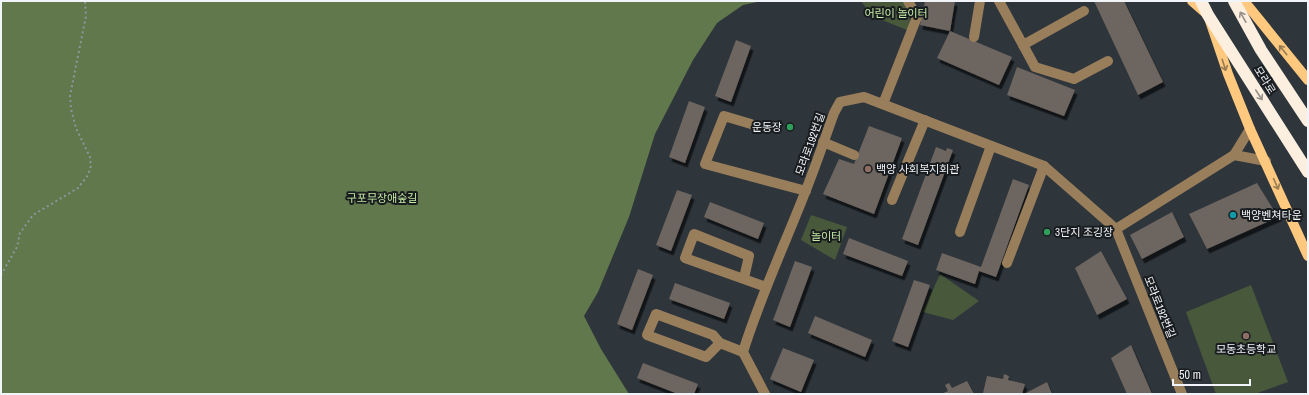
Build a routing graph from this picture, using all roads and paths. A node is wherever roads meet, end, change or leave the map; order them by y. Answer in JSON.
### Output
{"nodes":[{"id":1,"x":85,"y":1,"type":"edge"},
{"id":2,"x":908,"y":1,"type":"edge"},
{"id":3,"x":980,"y":1,"type":"edge"},
{"id":4,"x":999,"y":1,"type":"edge"},
{"id":5,"x":1192,"y":1,"type":"edge"},
{"id":6,"x":1201,"y":1,"type":"edge"},
{"id":7,"x":1234,"y":1,"type":"edge"},
{"id":8,"x":1244,"y":1,"type":"edge"},
{"id":9,"x":1084,"y":11,"type":"dead end"},
{"id":10,"x":1208,"y":15,"type":"junction"},
{"id":11,"x":974,"y":37,"type":"dead end"},
{"id":12,"x":1023,"y":45,"type":"junction"},
{"id":13,"x":1108,"y":60,"type":"dead end"},
{"id":14,"x":1308,"y":80,"type":"edge"},
{"id":15,"x":883,"y":104,"type":"junction"},
{"id":16,"x":925,"y":120,"type":"junction"},
{"id":17,"x":1308,"y":121,"type":"edge"},
{"id":18,"x":751,"y":124,"type":"dead end"},
{"id":19,"x":1250,"y":129,"type":"junction"},
{"id":20,"x":823,"y":142,"type":"junction"},
{"id":21,"x":991,"y":146,"type":"junction"},
{"id":22,"x":1234,"y":154,"type":"junction"},
{"id":23,"x":854,"y":155,"type":"dead end"},
{"id":24,"x":1266,"y":161,"type":"junction"},
{"id":25,"x":1044,"y":166,"type":"junction"},
{"id":26,"x":1308,"y":172,"type":"edge"},
{"id":27,"x":806,"y":191,"type":"junction"},
{"id":28,"x":892,"y":200,"type":"dead end"},
{"id":29,"x":1116,"y":229,"type":"junction"},
{"id":30,"x":960,"y":232,"type":"dead end"},
{"id":31,"x":1308,"y":256,"type":"edge"},
{"id":32,"x":1007,"y":263,"type":"dead end"},
{"id":33,"x":1,"y":275,"type":"edge"},
{"id":34,"x":744,"y":278,"type":"junction"},
{"id":35,"x":766,"y":287,"type":"junction"},
{"id":36,"x":720,"y":343,"type":"junction"},
{"id":37,"x":743,"y":352,"type":"junction"},
{"id":38,"x":765,"y":394,"type":"edge"},
{"id":39,"x":1182,"y":394,"type":"edge"}],
"edges":[{"from":1,"to":33,"type":"path"},
{"from":2,"to":15,"type":"street"},
{"from":3,"to":11,"type":"street"},
{"from":4,"to":12,"type":"street"},
{"from":5,"to":10,"type":"main road"},
{"from":6,"to":10,"type":"highway","name":"모라로"},
{"from":17,"to":7,"type":"highway","name":"모라로","one_way":true},
{"from":14,"to":8,"type":"main road","one_way":true},
{"from":9,"to":12,"type":"street"},
{"from":10,"to":19,"type":"main road","one_way":true},
{"from":10,"to":26,"type":"highway","name":"모라로","one_way":true},
{"from":12,"to":13,"type":"street"},
{"from":15,"to":16,"type":"street","name":"모라로192번길"},
{"from":15,"to":20,"type":"street","name":"모라로192번길"},
{"from":16,"to":21,"type":"street","name":"모라로192번길"},
{"from":16,"to":28,"type":"street"},
{"from":18,"to":27,"type":"street"},
{"from":19,"to":22,"type":"street"},
{"from":19,"to":24,"type":"main road"},
{"from":20,"to":23,"type":"street"},
{"from":20,"to":27,"type":"street","name":"모라로192번길"},
{"from":21,"to":25,"type":"street","name":"모라로192번길"},
{"from":21,"to":30,"type":"street"},
{"from":22,"to":24,"type":"street"},
{"from":22,"to":29,"type":"street"},
{"from":24,"to":31,"type":"main road","one_way":true},
{"from":25,"to":29,"type":"street","name":"모라로192번길"},
{"from":25,"to":32,"type":"street"},
{"from":27,"to":35,"type":"street","name":"모라로192번길"},
{"from":29,"to":39,"type":"street","name":"모라로192번길"},
{"from":34,"to":34,"type":"street"},
{"from":34,"to":35,"type":"street"},
{"from":35,"to":37,"type":"street","name":"모라로192번길"},
{"from":36,"to":36,"type":"street"},
{"from":36,"to":37,"type":"street"},
{"from":37,"to":38,"type":"street"}]}
